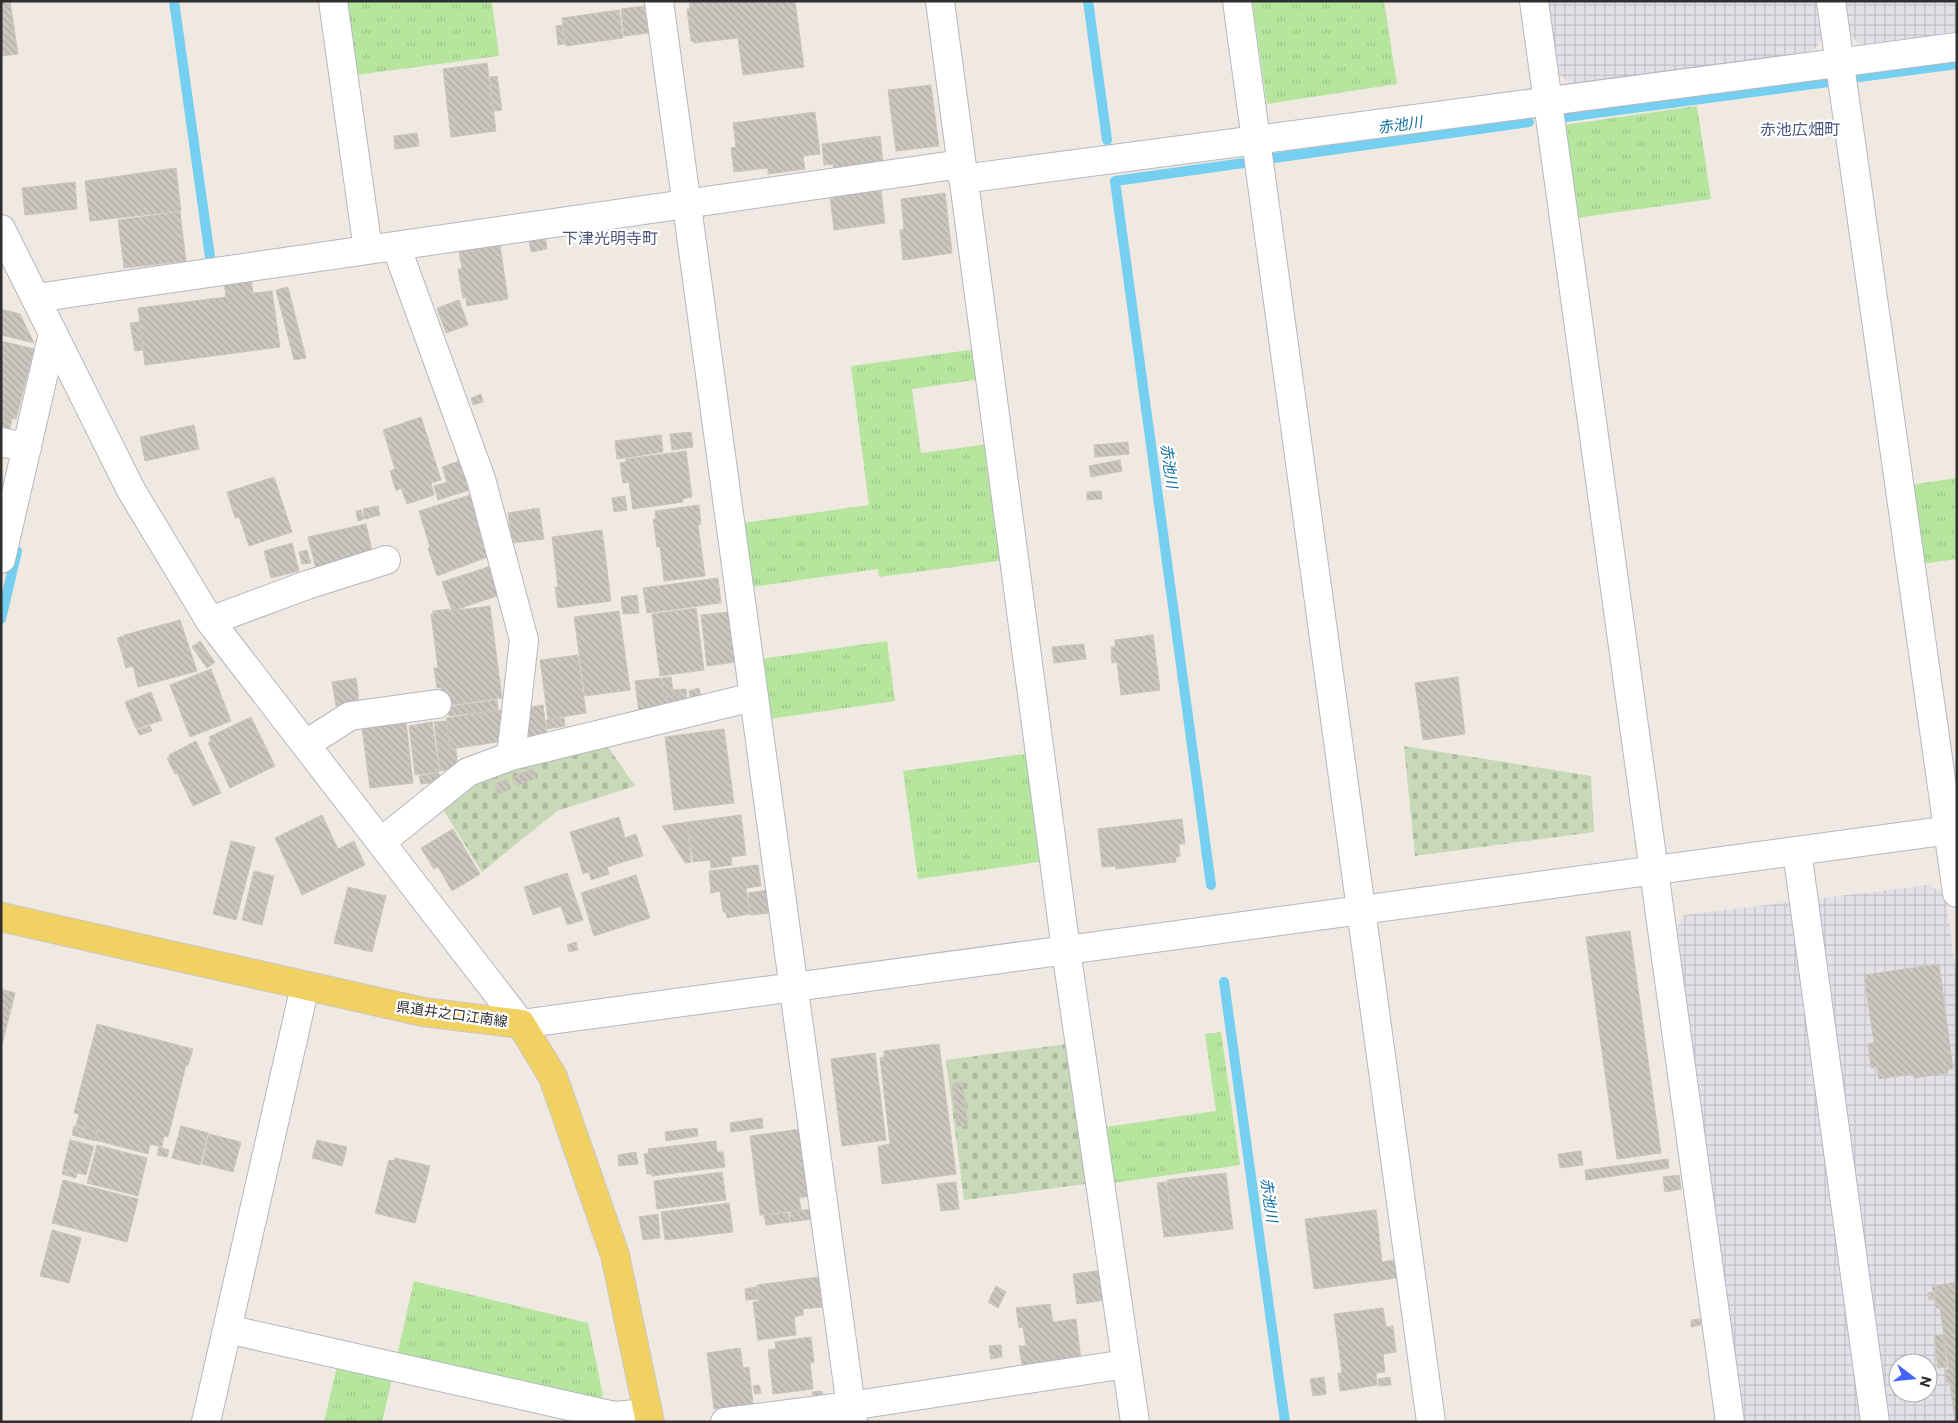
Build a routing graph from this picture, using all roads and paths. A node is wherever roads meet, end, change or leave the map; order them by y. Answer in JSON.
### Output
{"nodes":[{"id":1,"x":334,"y":1,"type":"edge"},
{"id":2,"x":659,"y":1,"type":"edge"},
{"id":3,"x":940,"y":1,"type":"edge"},
{"id":4,"x":1237,"y":1,"type":"edge"},
{"id":5,"x":1534,"y":1,"type":"edge"},
{"id":6,"x":1831,"y":1,"type":"edge"},
{"id":7,"x":1957,"y":47,"type":"edge"},
{"id":8,"x":1840,"y":62,"type":"junction"},
{"id":9,"x":1548,"y":101,"type":"junction"},
{"id":10,"x":1256,"y":140,"type":"junction"},
{"id":11,"x":962,"y":172,"type":"junction"},
{"id":12,"x":687,"y":204,"type":"junction"},
{"id":13,"x":1,"y":229,"type":"edge"},
{"id":14,"x":396,"y":246,"type":"junction"},
{"id":15,"x":368,"y":250,"type":"junction"},
{"id":16,"x":36,"y":298,"type":"junction"},
{"id":17,"x":53,"y":333,"type":"junction"},
{"id":18,"x":14,"y":445,"type":"edge"},
{"id":19,"x":1,"y":559,"type":"edge"},
{"id":20,"x":386,"y":560,"type":"dead end"},
{"id":21,"x":210,"y":621,"type":"junction"},
{"id":22,"x":753,"y":696,"type":"junction"},
{"id":23,"x":437,"y":704,"type":"dead end"},
{"id":24,"x":306,"y":744,"type":"junction"},
{"id":25,"x":511,"y":756,"type":"junction"},
{"id":26,"x":1953,"y":830,"type":"edge"},
{"id":27,"x":381,"y":842,"type":"junction"},
{"id":28,"x":1798,"y":851,"type":"junction"},
{"id":29,"x":1654,"y":871,"type":"junction"},
{"id":30,"x":1956,"y":878,"type":"edge"},
{"id":31,"x":1361,"y":911,"type":"junction"},
{"id":32,"x":1,"y":917,"type":"edge"},
{"id":33,"x":1066,"y":950,"type":"junction"},
{"id":34,"x":305,"y":986,"type":"junction"},
{"id":35,"x":792,"y":987,"type":"junction"},
{"id":36,"x":521,"y":1024,"type":"junction"},
{"id":37,"x":227,"y":1330,"type":"junction"},
{"id":38,"x":1126,"y":1364,"type":"junction"},
{"id":39,"x":852,"y":1414,"type":"edge"},
{"id":40,"x":649,"y":1417,"type":"edge"},
{"id":41,"x":206,"y":1422,"type":"edge"},
{"id":42,"x":725,"y":1422,"type":"edge"},
{"id":43,"x":1135,"y":1422,"type":"edge"},
{"id":44,"x":1432,"y":1422,"type":"edge"},
{"id":45,"x":1730,"y":1422,"type":"edge"},
{"id":46,"x":1875,"y":1422,"type":"edge"}],
"edges":[{"from":1,"to":15,"type":"street"},
{"from":2,"to":12,"type":"street"},
{"from":3,"to":11,"type":"street"},
{"from":4,"to":10,"type":"street"},
{"from":5,"to":9,"type":"street"},
{"from":6,"to":8,"type":"street"},
{"from":7,"to":8,"type":"street"},
{"from":8,"to":9,"type":"street"},
{"from":8,"to":26,"type":"street"},
{"from":9,"to":10,"type":"street"},
{"from":9,"to":29,"type":"street"},
{"from":10,"to":11,"type":"street"},
{"from":10,"to":31,"type":"street"},
{"from":11,"to":12,"type":"street"},
{"from":11,"to":33,"type":"street"},
{"from":12,"to":14,"type":"street"},
{"from":12,"to":22,"type":"street"},
{"from":13,"to":16,"type":"street"},
{"from":14,"to":15,"type":"street"},
{"from":14,"to":25,"type":"street"},
{"from":15,"to":16,"type":"street"},
{"from":16,"to":17,"type":"street"},
{"from":17,"to":18,"type":"street"},
{"from":17,"to":21,"type":"street"},
{"from":18,"to":19,"type":"street"},
{"from":20,"to":21,"type":"street"},
{"from":21,"to":24,"type":"street"},
{"from":22,"to":25,"type":"street"},
{"from":22,"to":35,"type":"street"},
{"from":23,"to":24,"type":"street"},
{"from":24,"to":27,"type":"street"},
{"from":25,"to":27,"type":"street"},
{"from":26,"to":28,"type":"street"},
{"from":26,"to":30,"type":"street"},
{"from":27,"to":36,"type":"street"},
{"from":28,"to":29,"type":"street"},
{"from":28,"to":46,"type":"street"},
{"from":29,"to":31,"type":"street"},
{"from":29,"to":45,"type":"street"},
{"from":31,"to":33,"type":"street"},
{"from":31,"to":44,"type":"street"},
{"from":32,"to":34,"type":"main road","name":"県道井之口江南線"},
{"from":33,"to":35,"type":"street"},
{"from":33,"to":38,"type":"street"},
{"from":34,"to":36,"type":"main road","name":"県道井之口江南線"},
{"from":34,"to":37,"type":"street"},
{"from":35,"to":36,"type":"street"},
{"from":35,"to":39,"type":"street"},
{"from":36,"to":40,"type":"main road","name":"県道井之口江南線"},
{"from":37,"to":40,"type":"street"},
{"from":37,"to":41,"type":"street"},
{"from":38,"to":39,"type":"street"},
{"from":38,"to":43,"type":"street"},
{"from":39,"to":42,"type":"street"}]}
